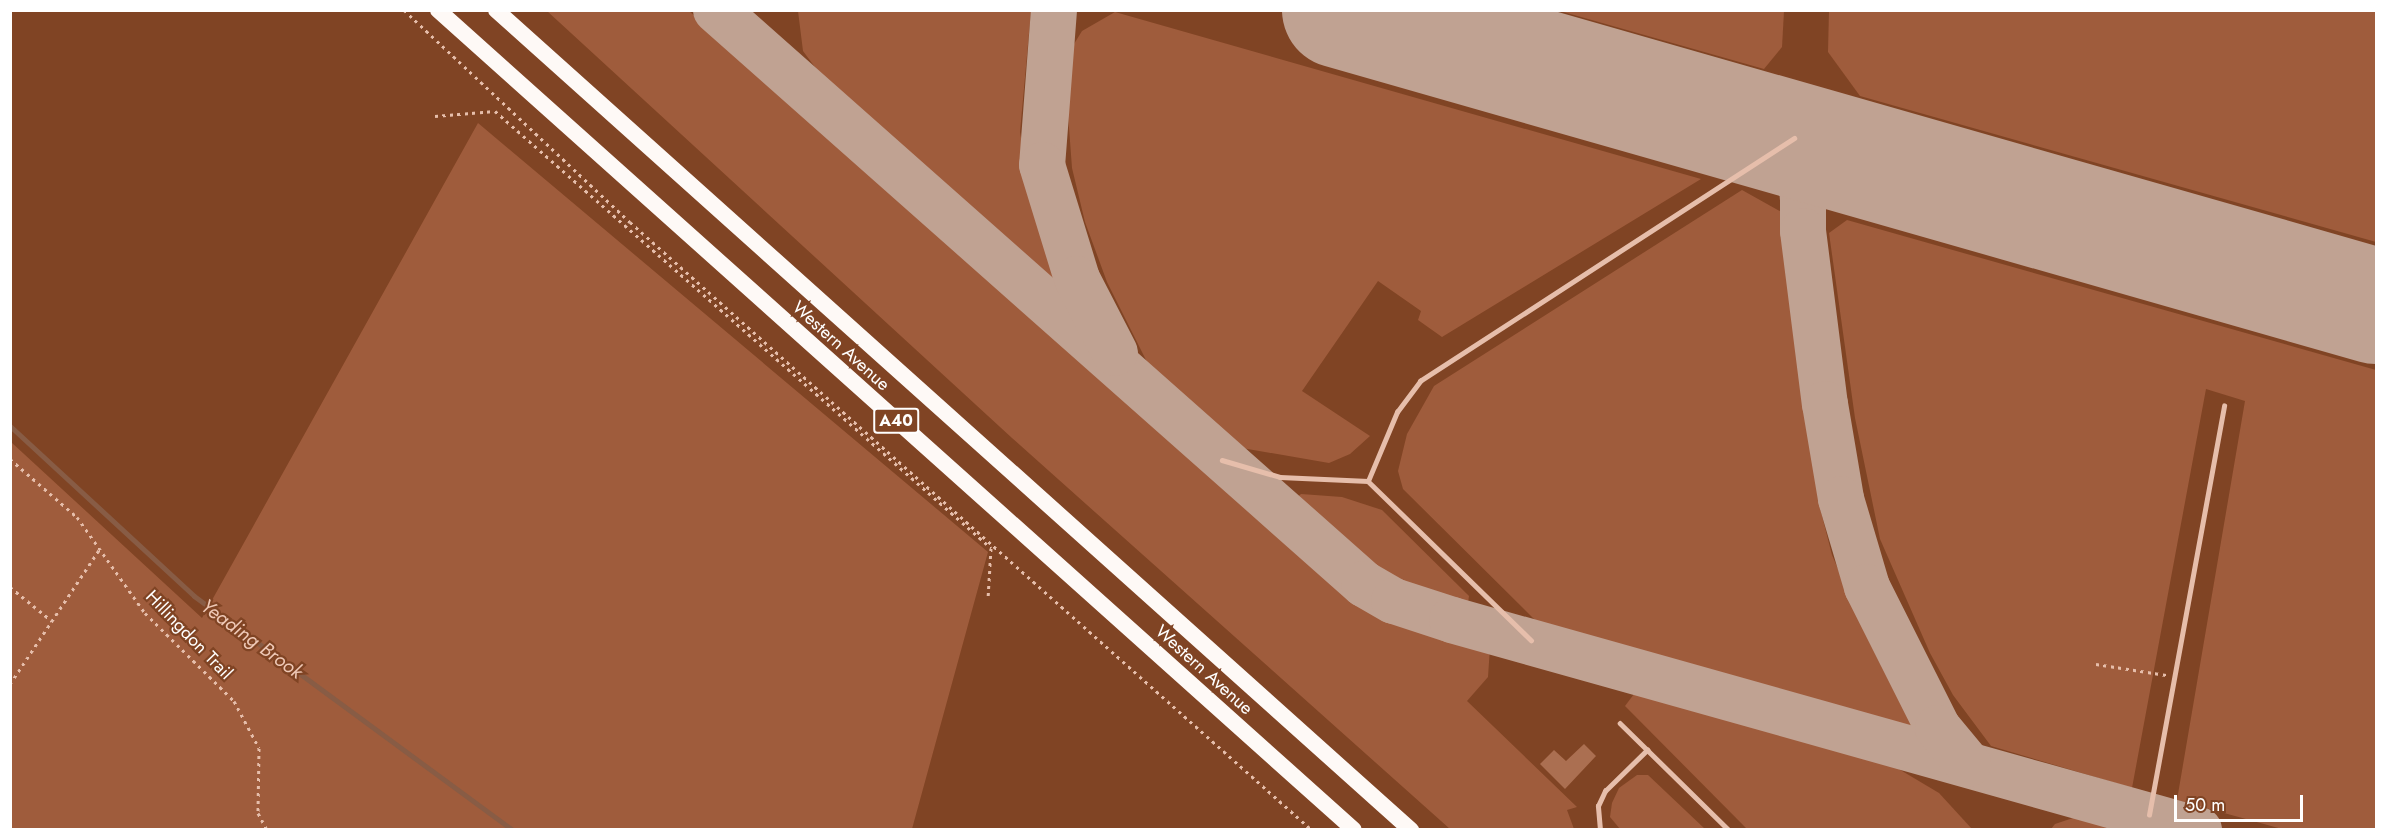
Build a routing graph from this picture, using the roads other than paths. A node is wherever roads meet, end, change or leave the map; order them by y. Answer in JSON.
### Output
{"nodes":[{"id":1,"x":438,"y":10,"type":"edge"},
{"id":2,"x":496,"y":10,"type":"edge"},
{"id":3,"x":1794,"y":138,"type":"dead end"},
{"id":4,"x":2224,"y":406,"type":"dead end"},
{"id":5,"x":1222,"y":460,"type":"dead end"},
{"id":6,"x":1368,"y":481,"type":"junction"},
{"id":7,"x":1531,"y":640,"type":"dead end"},
{"id":8,"x":1620,"y":723,"type":"dead end"},
{"id":9,"x":1647,"y":750,"type":"junction"},
{"id":10,"x":2150,"y":815,"type":"dead end"},
{"id":11,"x":1354,"y":830,"type":"edge"},
{"id":12,"x":1411,"y":830,"type":"edge"},
{"id":13,"x":1600,"y":830,"type":"edge"},
{"id":14,"x":1729,"y":830,"type":"edge"}],
"edges":[{"from":1,"to":11,"type":"highway","name":"Western Avenue","number":"A40"},
{"from":2,"to":12,"type":"highway","name":"Western Avenue","number":"A40"},
{"from":3,"to":6,"type":"lane"},
{"from":4,"to":10,"type":"lane"},
{"from":5,"to":6,"type":"lane"},
{"from":6,"to":7,"type":"lane"},
{"from":8,"to":9,"type":"lane"},
{"from":9,"to":13,"type":"lane"},
{"from":9,"to":14,"type":"lane"}]}
